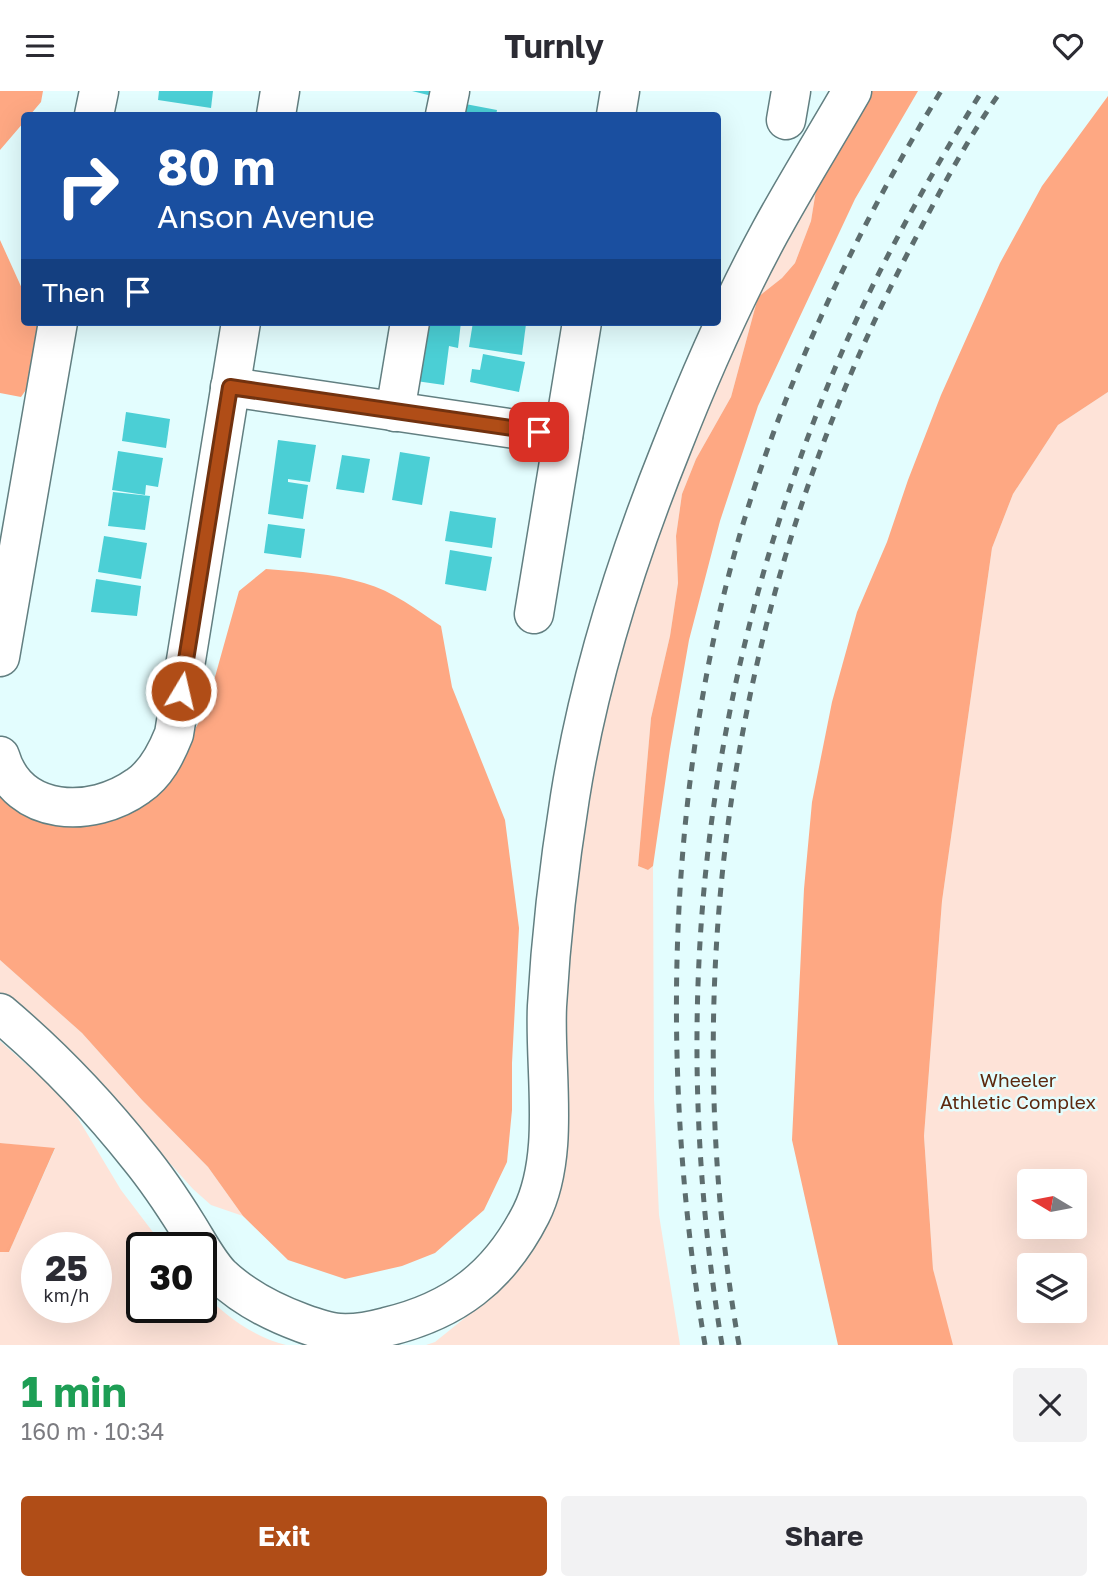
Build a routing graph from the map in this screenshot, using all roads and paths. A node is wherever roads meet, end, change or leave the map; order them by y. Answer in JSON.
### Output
{"nodes":[{"id":1,"x":99,"y":91,"type":"edge"},
{"id":2,"x":280,"y":91,"type":"edge"},
{"id":3,"x":450,"y":91,"type":"edge"},
{"id":4,"x":620,"y":91,"type":"edge"},
{"id":5,"x":852,"y":91,"type":"edge"},
{"id":6,"x":95,"y":112,"type":"edge"},
{"id":7,"x":276,"y":112,"type":"edge"},
{"id":8,"x":446,"y":112,"type":"edge"},
{"id":9,"x":616,"y":112,"type":"edge"},
{"id":10,"x":57,"y":326,"type":"edge"},
{"id":11,"x":240,"y":326,"type":"edge"},
{"id":12,"x":409,"y":326,"type":"edge"},
{"id":13,"x":581,"y":326,"type":"edge"},
{"id":14,"x":230,"y":387,"type":"junction"},
{"id":15,"x":395,"y":412,"type":"junction"},
{"id":16,"x":563,"y":436,"type":"junction"},
{"id":17,"x":534,"y":614,"type":"dead end"},
{"id":18,"x":0,"y":657,"type":"edge"},
{"id":19,"x":0,"y":756,"type":"edge"},
{"id":20,"x":0,"y":1013,"type":"edge"}],
"edges":[{"from":1,"to":6,"type":"street"},
{"from":2,"to":7,"type":"street"},
{"from":3,"to":8,"type":"street"},
{"from":4,"to":9,"type":"street"},
{"from":5,"to":20,"type":"street"},
{"from":10,"to":18,"type":"street"},
{"from":11,"to":14,"type":"street"},
{"from":12,"to":15,"type":"street"},
{"from":13,"to":16,"type":"street"},
{"from":14,"to":15,"type":"street"},
{"from":14,"to":19,"type":"street"},
{"from":15,"to":16,"type":"street"},
{"from":16,"to":17,"type":"street"}]}
